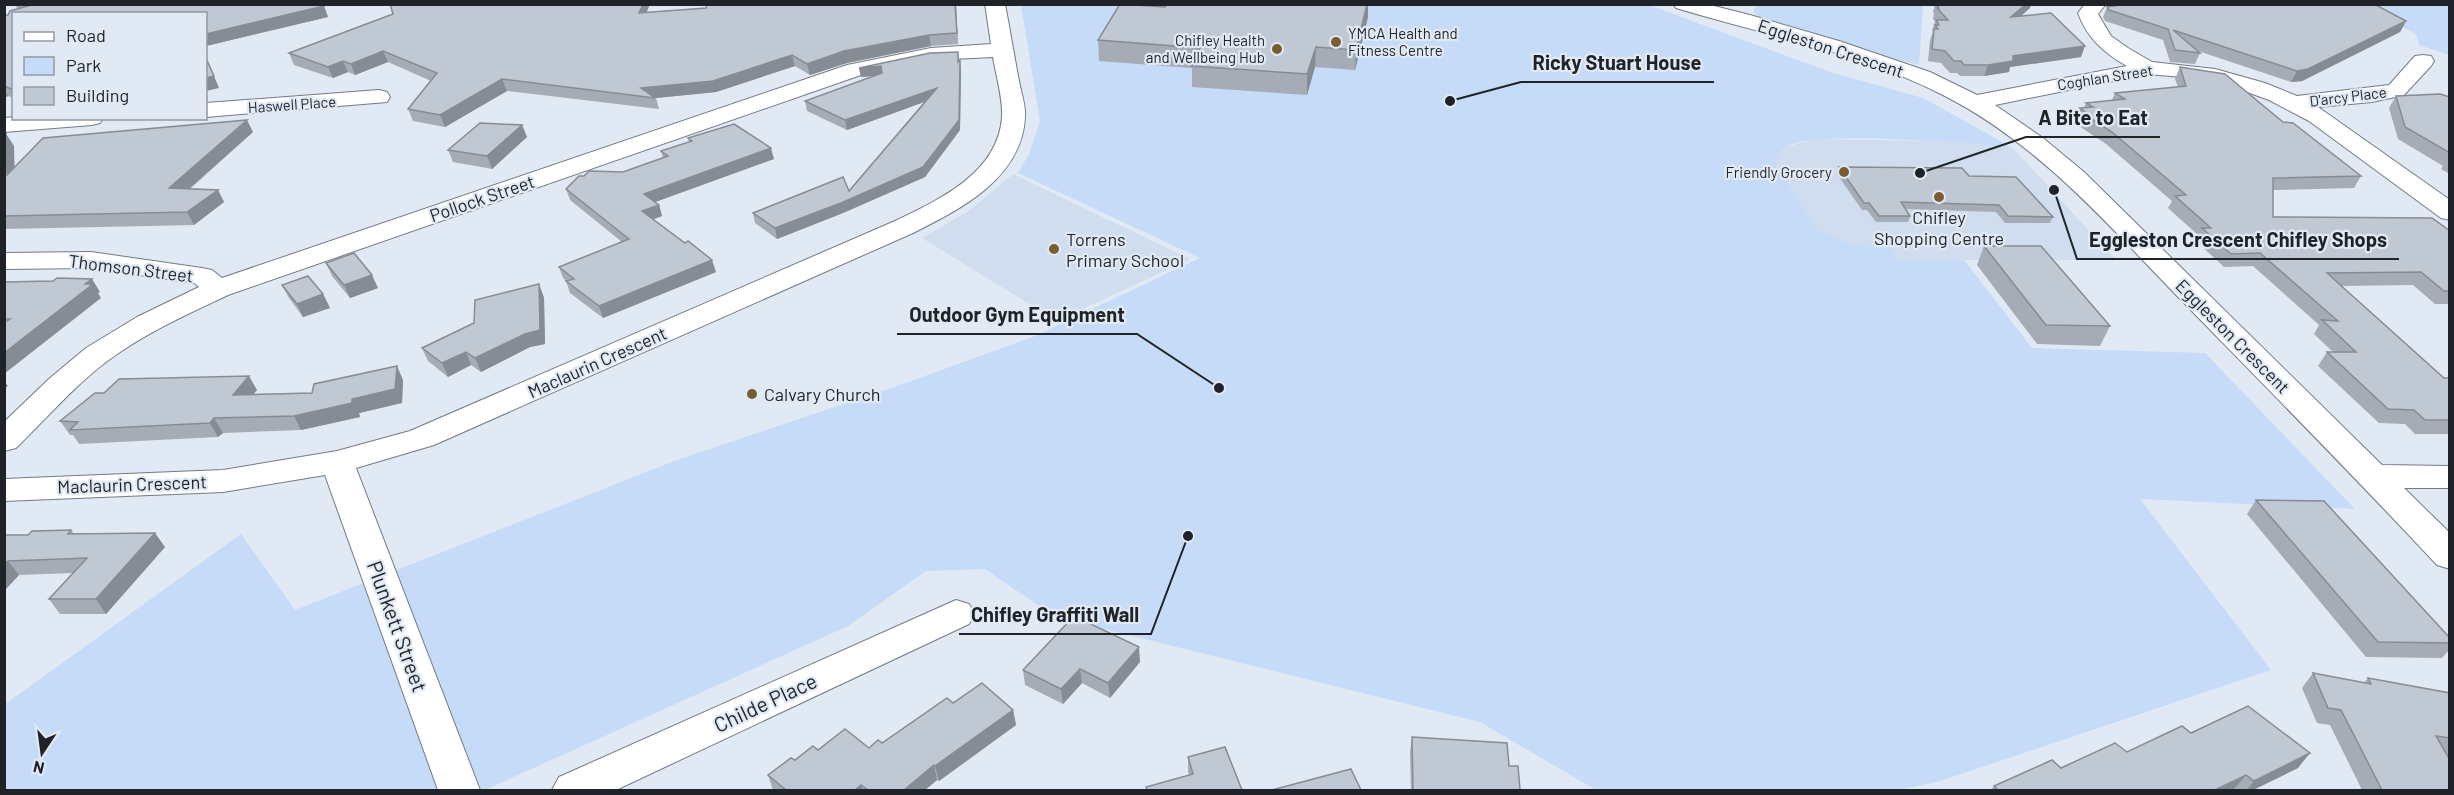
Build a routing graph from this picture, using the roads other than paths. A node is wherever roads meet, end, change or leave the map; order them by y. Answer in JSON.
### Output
{"nodes":[{"id":1,"x":995,"y":4,"type":"edge"},
{"id":2,"x":1683,"y":4,"type":"edge"},
{"id":3,"x":2096,"y":4,"type":"edge"},
{"id":4,"x":1722,"y":10,"type":"edge"},
{"id":5,"x":1003,"y":50,"type":"junction"},
{"id":6,"x":2423,"y":61,"type":"dead end"},
{"id":7,"x":2148,"y":68,"type":"junction"},
{"id":8,"x":379,"y":97,"type":"dead end"},
{"id":9,"x":1974,"y":102,"type":"junction"},
{"id":10,"x":2296,"y":103,"type":"junction"},
{"id":11,"x":207,"y":110,"type":"edge"},
{"id":12,"x":67,"y":120,"type":"edge"},
{"id":13,"x":4,"y":125,"type":"edge"},
{"id":14,"x":2450,"y":212,"type":"edge"},
{"id":15,"x":4,"y":261,"type":"edge"},
{"id":16,"x":218,"y":288,"type":"junction"},
{"id":17,"x":4,"y":441,"type":"edge"},
{"id":18,"x":337,"y":462,"type":"junction"},
{"id":19,"x":2373,"y":476,"type":"junction"},
{"id":20,"x":2450,"y":477,"type":"edge"},
{"id":21,"x":4,"y":490,"type":"edge"},
{"id":22,"x":2450,"y":556,"type":"edge"},
{"id":23,"x":957,"y":614,"type":"dead end"},
{"id":24,"x":459,"y":790,"type":"edge"},
{"id":25,"x":574,"y":790,"type":"edge"}],
"edges":[{"from":1,"to":5,"type":"street","name":"Maclaurin Crescent"},
{"from":2,"to":4,"type":"street","name":"Eggleston Crescent"},
{"from":3,"to":7,"type":"street"},
{"from":4,"to":9,"type":"street","name":"Eggleston Crescent"},
{"from":5,"to":16,"type":"street","name":"Pollock Street"},
{"from":5,"to":18,"type":"street","name":"Maclaurin Crescent"},
{"from":6,"to":10,"type":"street","name":"D'arcy Place"},
{"from":7,"to":9,"type":"street","name":"Coghlan Street"},
{"from":7,"to":10,"type":"street","name":"Coghlan Street"},
{"from":8,"to":11,"type":"street","name":"Haswell Place"},
{"from":9,"to":19,"type":"street","name":"Eggleston Crescent"},
{"from":10,"to":14,"type":"street","name":"Coghlan Street"},
{"from":12,"to":13,"type":"street"},
{"from":15,"to":16,"type":"street","name":"Thomson Street"},
{"from":16,"to":17,"type":"street","name":"Pollock Street"},
{"from":18,"to":21,"type":"street","name":"Maclaurin Crescent"},
{"from":18,"to":24,"type":"street","name":"Plunkett Street"},
{"from":19,"to":20,"type":"street"},
{"from":19,"to":22,"type":"street","name":"Eggleston Crescent"},
{"from":23,"to":25,"type":"street","name":"Childe Place"}]}
